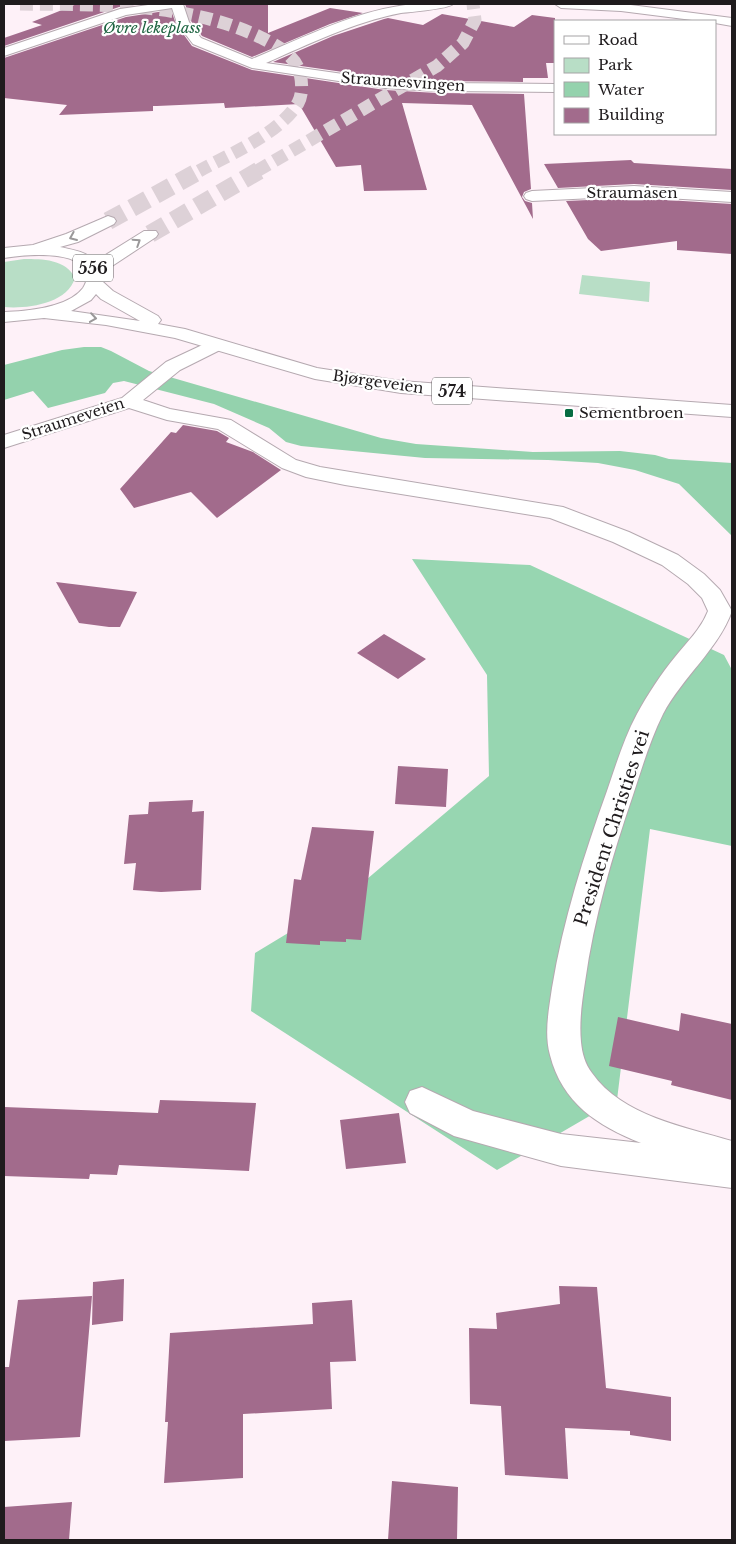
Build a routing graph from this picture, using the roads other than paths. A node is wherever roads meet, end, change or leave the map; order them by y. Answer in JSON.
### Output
{"nodes":[{"id":1,"x":178,"y":4,"type":"edge"},
{"id":2,"x":446,"y":4,"type":"edge"},
{"id":3,"x":561,"y":4,"type":"edge"},
{"id":4,"x":732,"y":22,"type":"edge"},
{"id":5,"x":4,"y":52,"type":"edge"},
{"id":6,"x":252,"y":64,"type":"junction"},
{"id":7,"x":554,"y":88,"type":"edge"},
{"id":8,"x":532,"y":196,"type":"dead end"},
{"id":9,"x":732,"y":197,"type":"edge"},
{"id":10,"x":108,"y":220,"type":"tunnel mouth"},
{"id":11,"x":150,"y":234,"type":"tunnel mouth"},
{"id":12,"x":37,"y":250,"type":"junction"},
{"id":13,"x":6,"y":252,"type":"edge"},
{"id":14,"x":95,"y":276,"type":"junction"},
{"id":15,"x":45,"y":313,"type":"junction"},
{"id":16,"x":26,"y":316,"type":"junction"},
{"id":17,"x":4,"y":317,"type":"edge"},
{"id":18,"x":4,"y":328,"type":"edge"},
{"id":19,"x":178,"y":333,"type":"junction"},
{"id":20,"x":215,"y":344,"type":"junction"},
{"id":21,"x":138,"y":395,"type":"junction"},
{"id":22,"x":732,"y":411,"type":"edge"},
{"id":23,"x":4,"y":442,"type":"edge"},
{"id":24,"x":422,"y":1102,"type":"dead end"},
{"id":25,"x":732,"y":1157,"type":"edge"},
{"id":26,"x":732,"y":1171,"type":"edge"}],
"edges":[{"from":1,"to":5,"type":"street","name":"Straumesvingen"},
{"from":1,"to":6,"type":"street","name":"Straumesvingen"},
{"from":2,"to":6,"type":"street"},
{"from":3,"to":4,"type":"street"},
{"from":6,"to":7,"type":"street","name":"Straumesvingen"},
{"from":8,"to":9,"type":"street","name":"Straumåsen"},
{"from":10,"to":12,"type":"street","one_way":true},
{"from":14,"to":11,"type":"street","one_way":true},
{"from":12,"to":13,"type":"street","number":"556"},
{"from":12,"to":14,"type":"street","number":"556"},
{"from":14,"to":15,"type":"street","number":"556"},
{"from":14,"to":19,"type":"street","number":"574"},
{"from":15,"to":16,"type":"street","number":"556"},
{"from":15,"to":19,"type":"street","number":"574","one_way":true},
{"from":16,"to":17,"type":"street","number":"556"},
{"from":16,"to":18,"type":"street","number":"556"},
{"from":19,"to":20,"type":"street","name":"Bjørgeveien","number":"574"},
{"from":20,"to":21,"type":"street","name":"Straumeveien"},
{"from":20,"to":22,"type":"street","name":"Bjørgeveien","number":"574"},
{"from":21,"to":23,"type":"street","name":"Straumeveien"},
{"from":21,"to":25,"type":"street","name":"President Christies vei"},
{"from":24,"to":26,"type":"street"}]}
